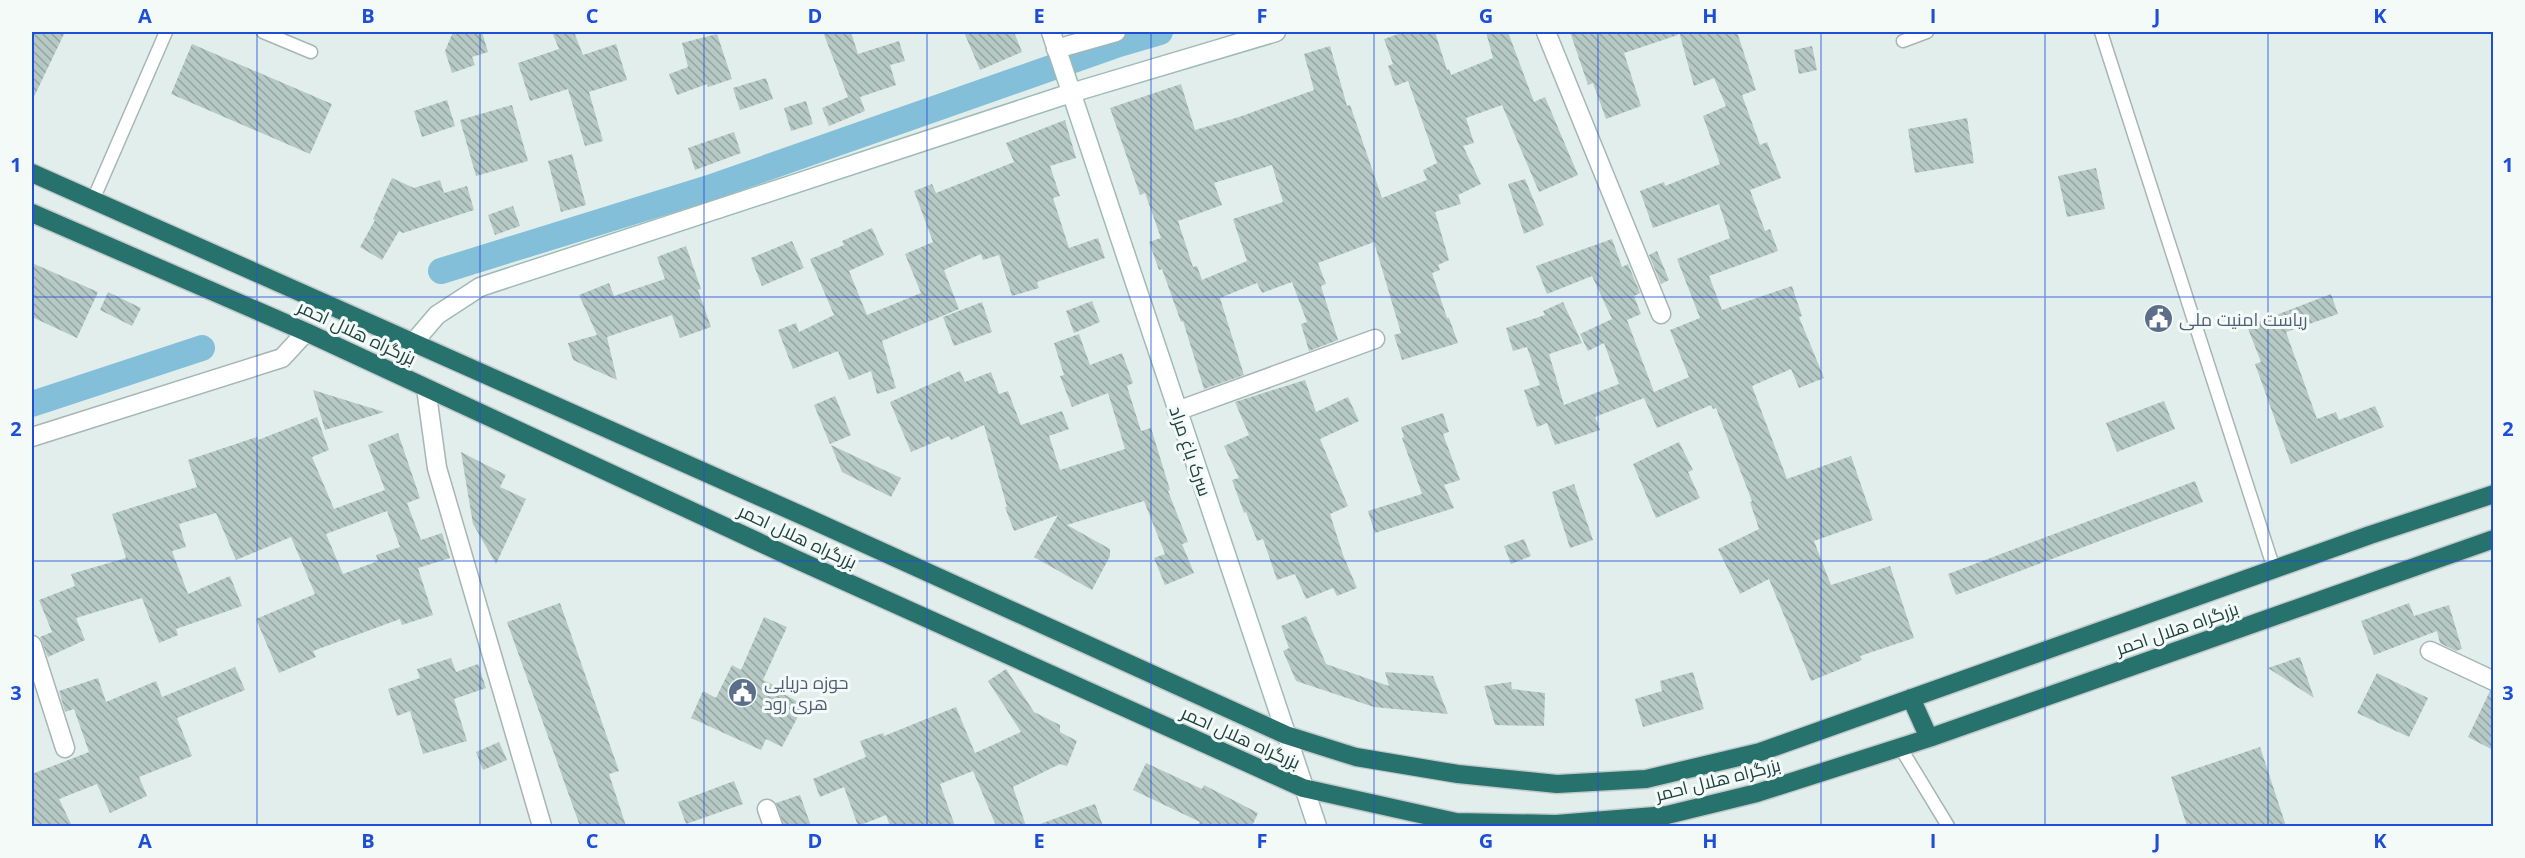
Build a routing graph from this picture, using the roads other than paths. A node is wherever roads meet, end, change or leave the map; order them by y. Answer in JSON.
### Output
{"nodes":[{"id":1,"x":166,"y":32,"type":"edge"},
{"id":2,"x":263,"y":32,"type":"edge"},
{"id":3,"x":1116,"y":32,"type":"edge"},
{"id":4,"x":1276,"y":32,"type":"edge"},
{"id":5,"x":1545,"y":32,"type":"edge"},
{"id":6,"x":1927,"y":32,"type":"edge"},
{"id":7,"x":2101,"y":32,"type":"edge"},
{"id":8,"x":1053,"y":40,"type":"edge"},
{"id":9,"x":1903,"y":41,"type":"dead end"},
{"id":10,"x":311,"y":52,"type":"dead end"},
{"id":11,"x":1069,"y":84,"type":"junction"},
{"id":12,"x":32,"y":173,"type":"edge"},
{"id":13,"x":93,"y":200,"type":"junction"},
{"id":14,"x":32,"y":213,"type":"edge"},
{"id":15,"x":1661,"y":314,"type":"dead end"},
{"id":16,"x":306,"y":332,"type":"junction"},
{"id":17,"x":1375,"y":339,"type":"dead end"},
{"id":18,"x":413,"y":343,"type":"junction"},
{"id":19,"x":426,"y":388,"type":"junction"},
{"id":20,"x":1178,"y":411,"type":"junction"},
{"id":21,"x":32,"y":437,"type":"edge"},
{"id":22,"x":2493,"y":494,"type":"edge"},
{"id":23,"x":2493,"y":539,"type":"edge"},
{"id":24,"x":2274,"y":569,"type":"junction"},
{"id":25,"x":32,"y":645,"type":"edge"},
{"id":26,"x":2430,"y":651,"type":"dead end"},
{"id":27,"x":2493,"y":681,"type":"edge"},
{"id":28,"x":1911,"y":698,"type":"junction"},
{"id":29,"x":1286,"y":735,"type":"junction"},
{"id":30,"x":1929,"y":738,"type":"junction"},
{"id":31,"x":1900,"y":747,"type":"junction"},
{"id":32,"x":65,"y":748,"type":"dead end"},
{"id":33,"x":1303,"y":788,"type":"junction"},
{"id":34,"x":767,"y":809,"type":"dead end"},
{"id":35,"x":542,"y":826,"type":"edge"},
{"id":36,"x":772,"y":826,"type":"edge"},
{"id":37,"x":1317,"y":826,"type":"edge"},
{"id":38,"x":1948,"y":826,"type":"edge"}],
"edges":[{"from":1,"to":13,"type":"lane"},
{"from":2,"to":10,"type":"lane"},
{"from":3,"to":8,"type":"street"},
{"from":4,"to":11,"type":"street"},
{"from":5,"to":15,"type":"street"},
{"from":6,"to":9,"type":"lane"},
{"from":7,"to":24,"type":"lane"},
{"from":8,"to":11,"type":"street","name":"سرک باغ مراد"},
{"from":11,"to":18,"type":"street"},
{"from":11,"to":20,"type":"street","name":"سرک باغ مراد"},
{"from":12,"to":13,"type":"highway","name":"بزرگراه هلال احمر"},
{"from":13,"to":18,"type":"highway","name":"بزرگراه هلال احمر"},
{"from":14,"to":16,"type":"highway","name":"بزرگراه هلال احمر"},
{"from":16,"to":19,"type":"highway","name":"بزرگراه هلال احمر"},
{"from":16,"to":21,"type":"street"},
{"from":17,"to":20,"type":"street"},
{"from":18,"to":29,"type":"highway","name":"بزرگراه هلال احمر"},
{"from":19,"to":33,"type":"highway","name":"بزرگراه هلال احمر"},
{"from":19,"to":35,"type":"street"},
{"from":20,"to":29,"type":"street","name":"سرک باغ مراد"},
{"from":22,"to":24,"type":"highway","name":"بزرگراه هلال احمر"},
{"from":23,"to":30,"type":"highway","name":"بزرگراه هلال احمر"},
{"from":24,"to":28,"type":"highway","name":"بزرگراه هلال احمر"},
{"from":25,"to":32,"type":"street"},
{"from":26,"to":27,"type":"street"},
{"from":28,"to":29,"type":"highway","name":"بزرگراه هلال احمر"},
{"from":28,"to":30,"type":"highway"},
{"from":29,"to":33,"type":"street","name":"سرک باغ مراد"},
{"from":30,"to":31,"type":"highway","name":"بزرگراه هلال احمر"},
{"from":31,"to":33,"type":"highway","name":"بزرگراه هلال احمر"},
{"from":31,"to":38,"type":"lane"},
{"from":33,"to":37,"type":"street","name":"سرک باغ مراد"},
{"from":34,"to":36,"type":"street"}]}
